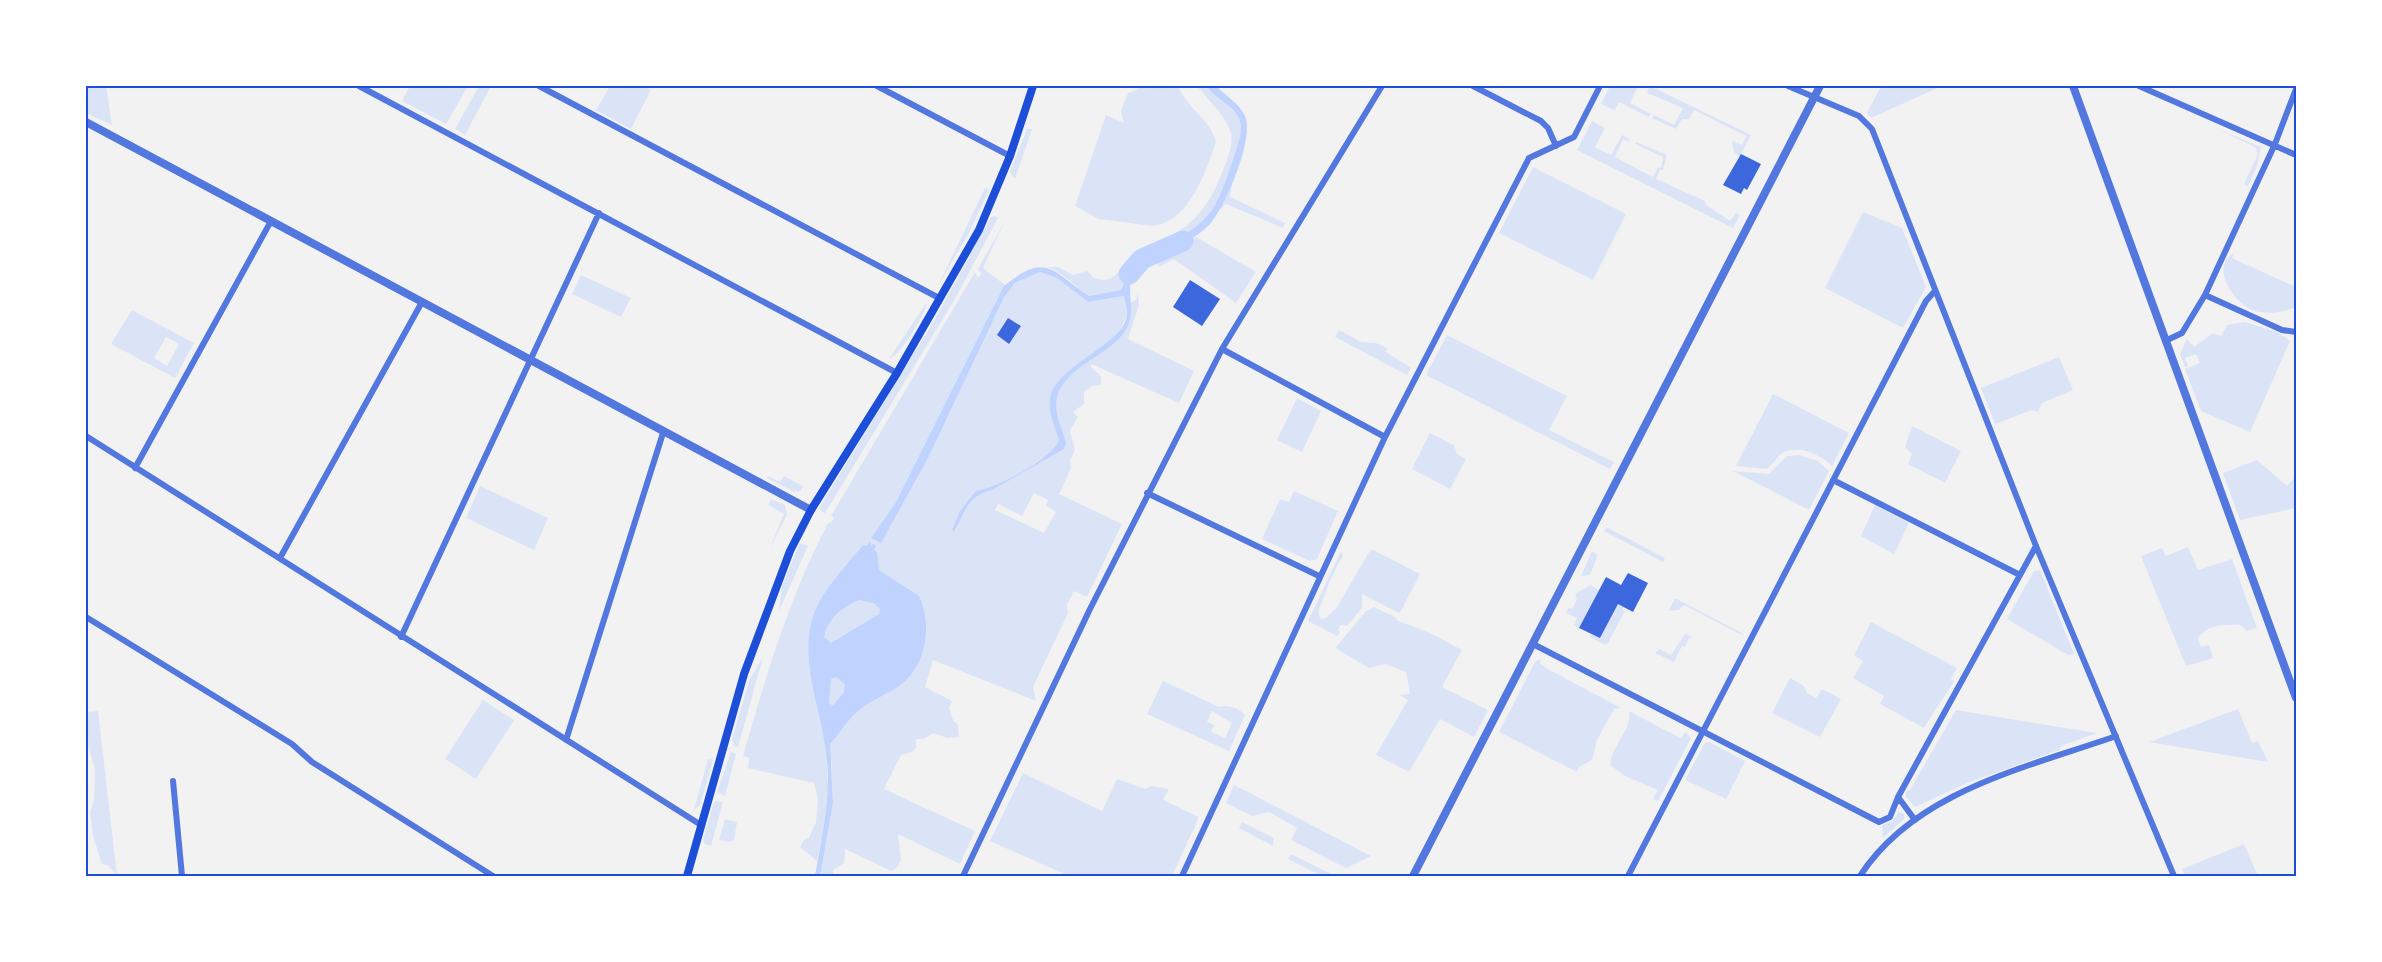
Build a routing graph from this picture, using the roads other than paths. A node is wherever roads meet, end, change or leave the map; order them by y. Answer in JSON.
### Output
{"nodes":[{"id":1,"x":359,"y":86,"type":"edge"},
{"id":2,"x":539,"y":86,"type":"edge"},
{"id":3,"x":877,"y":86,"type":"edge"},
{"id":4,"x":1033,"y":86,"type":"edge"},
{"id":5,"x":1382,"y":86,"type":"edge"},
{"id":6,"x":1473,"y":86,"type":"edge"},
{"id":7,"x":1600,"y":86,"type":"edge"},
{"id":8,"x":1788,"y":86,"type":"edge"},
{"id":9,"x":1820,"y":86,"type":"edge"},
{"id":10,"x":2073,"y":86,"type":"edge"},
{"id":11,"x":2139,"y":86,"type":"edge"},
{"id":12,"x":2296,"y":89,"type":"edge"},
{"id":13,"x":1815,"y":97,"type":"junction"},
{"id":14,"x":86,"y":122,"type":"edge"},
{"id":15,"x":2275,"y":144,"type":"junction"},
{"id":16,"x":1556,"y":146,"type":"junction"},
{"id":17,"x":2296,"y":154,"type":"edge"},
{"id":18,"x":1010,"y":156,"type":"junction"},
{"id":19,"x":599,"y":213,"type":"junction"},
{"id":20,"x":272,"y":221,"type":"junction"},
{"id":21,"x":1934,"y":292,"type":"junction"},
{"id":22,"x":2205,"y":294,"type":"junction"},
{"id":23,"x":939,"y":298,"type":"junction"},
{"id":24,"x":422,"y":302,"type":"junction"},
{"id":25,"x":2296,"y":332,"type":"edge"},
{"id":26,"x":2165,"y":340,"type":"junction"},
{"id":27,"x":1222,"y":349,"type":"junction"},
{"id":28,"x":530,"y":361,"type":"junction"},
{"id":29,"x":897,"y":373,"type":"junction"},
{"id":30,"x":663,"y":433,"type":"junction"},
{"id":31,"x":86,"y":436,"type":"edge"},
{"id":32,"x":1385,"y":437,"type":"junction"},
{"id":33,"x":135,"y":468,"type":"junction"},
{"id":34,"x":1833,"y":480,"type":"junction"},
{"id":35,"x":1147,"y":493,"type":"junction"},
{"id":36,"x":811,"y":510,"type":"junction"},
{"id":37,"x":2036,"y":546,"type":"junction"},
{"id":38,"x":280,"y":558,"type":"junction"},
{"id":39,"x":2020,"y":575,"type":"junction"},
{"id":40,"x":1319,"y":576,"type":"junction"},
{"id":41,"x":86,"y":617,"type":"edge"},
{"id":42,"x":401,"y":637,"type":"junction"},
{"id":43,"x":1533,"y":644,"type":"junction"},
{"id":44,"x":2296,"y":693,"type":"edge"},
{"id":45,"x":1704,"y":731,"type":"junction"},
{"id":46,"x":2116,"y":735,"type":"junction"},
{"id":47,"x":566,"y":740,"type":"junction"},
{"id":48,"x":173,"y":781,"type":"dead end"},
{"id":49,"x":1898,"y":797,"type":"junction"},
{"id":50,"x":1915,"y":820,"type":"junction"},
{"id":51,"x":701,"y":825,"type":"junction"},
{"id":52,"x":182,"y":876,"type":"edge"},
{"id":53,"x":493,"y":876,"type":"edge"},
{"id":54,"x":687,"y":876,"type":"edge"},
{"id":55,"x":963,"y":876,"type":"edge"},
{"id":56,"x":1182,"y":876,"type":"edge"},
{"id":57,"x":1413,"y":876,"type":"edge"},
{"id":58,"x":1628,"y":876,"type":"edge"},
{"id":59,"x":1860,"y":876,"type":"edge"},
{"id":60,"x":2174,"y":876,"type":"edge"}],
"edges":[{"from":1,"to":19,"type":"street"},
{"from":2,"to":23,"type":"street"},
{"from":3,"to":18,"type":"street"},
{"from":4,"to":18,"type":"main road"},
{"from":5,"to":27,"type":"street"},
{"from":6,"to":16,"type":"street"},
{"from":7,"to":16,"type":"street"},
{"from":8,"to":13,"type":"street"},
{"from":9,"to":13,"type":"street"},
{"from":10,"to":26,"type":"street"},
{"from":11,"to":15,"type":"street"},
{"from":12,"to":15,"type":"street"},
{"from":13,"to":21,"type":"street"},
{"from":13,"to":43,"type":"street"},
{"from":14,"to":20,"type":"street"},
{"from":15,"to":17,"type":"street"},
{"from":15,"to":22,"type":"street"},
{"from":16,"to":32,"type":"street"},
{"from":18,"to":23,"type":"main road"},
{"from":19,"to":28,"type":"street"},
{"from":19,"to":29,"type":"street"},
{"from":20,"to":24,"type":"street"},
{"from":20,"to":33,"type":"street"},
{"from":21,"to":34,"type":"street"},
{"from":21,"to":37,"type":"street"},
{"from":22,"to":25,"type":"street"},
{"from":22,"to":26,"type":"street"},
{"from":23,"to":29,"type":"main road"},
{"from":24,"to":28,"type":"street"},
{"from":24,"to":38,"type":"street"},
{"from":26,"to":44,"type":"street"},
{"from":27,"to":32,"type":"street"},
{"from":27,"to":35,"type":"street"},
{"from":28,"to":30,"type":"street"},
{"from":28,"to":42,"type":"street"},
{"from":29,"to":36,"type":"main road"},
{"from":30,"to":36,"type":"street"},
{"from":30,"to":47,"type":"street"},
{"from":31,"to":33,"type":"street"},
{"from":32,"to":40,"type":"street"},
{"from":33,"to":38,"type":"street"},
{"from":34,"to":39,"type":"street"},
{"from":34,"to":45,"type":"street"},
{"from":35,"to":40,"type":"street"},
{"from":35,"to":55,"type":"street"},
{"from":36,"to":51,"type":"main road"},
{"from":37,"to":39,"type":"street"},
{"from":37,"to":46,"type":"street"},
{"from":38,"to":42,"type":"street"},
{"from":39,"to":49,"type":"street"},
{"from":40,"to":56,"type":"street"},
{"from":41,"to":53,"type":"street"},
{"from":42,"to":47,"type":"street"},
{"from":43,"to":45,"type":"street"},
{"from":43,"to":57,"type":"street"},
{"from":45,"to":49,"type":"street"},
{"from":45,"to":58,"type":"street"},
{"from":46,"to":50,"type":"street"},
{"from":46,"to":60,"type":"street"},
{"from":47,"to":51,"type":"street"},
{"from":48,"to":52,"type":"street"},
{"from":49,"to":50,"type":"street"},
{"from":50,"to":59,"type":"street"},
{"from":51,"to":54,"type":"main road"}]}
